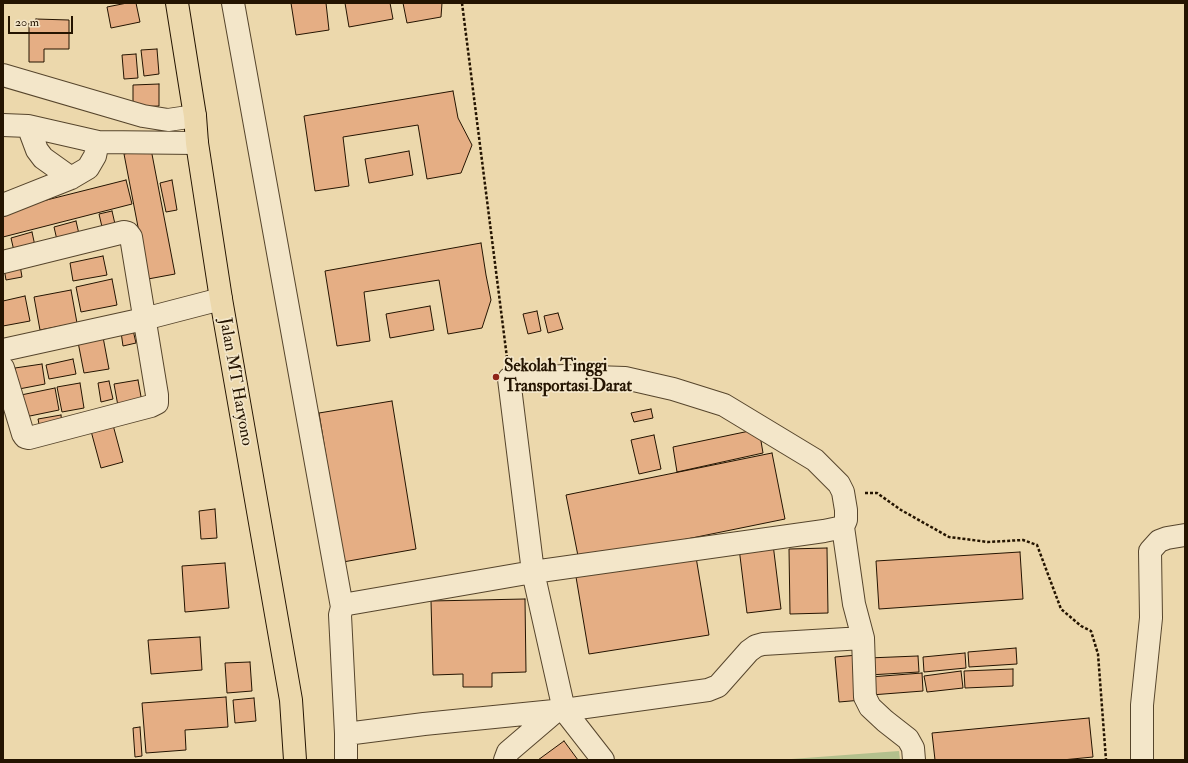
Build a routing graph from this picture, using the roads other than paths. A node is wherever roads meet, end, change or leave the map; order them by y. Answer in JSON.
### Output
{"nodes":[{"id":1,"x":177,"y":3,"type":"edge"},
{"id":2,"x":233,"y":3,"type":"edge"},
{"id":3,"x":3,"y":75,"type":"edge"},
{"id":4,"x":195,"y":116,"type":"junction"},
{"id":5,"x":3,"y":125,"type":"edge"},
{"id":6,"x":28,"y":126,"type":"junction"},
{"id":7,"x":98,"y":142,"type":"junction"},
{"id":8,"x":197,"y":143,"type":"junction"},
{"id":9,"x":71,"y":178,"type":"junction"},
{"id":10,"x":3,"y":205,"type":"edge"},
{"id":11,"x":3,"y":262,"type":"edge"},
{"id":12,"x":221,"y":299,"type":"junction"},
{"id":13,"x":144,"y":319,"type":"junction"},
{"id":14,"x":3,"y":350,"type":"edge"},
{"id":15,"x":3,"y":368,"type":"edge"},
{"id":16,"x":843,"y":527,"type":"junction"},
{"id":17,"x":1185,"y":535,"type":"edge"},
{"id":18,"x":533,"y":572,"type":"junction"},
{"id":19,"x":342,"y":607,"type":"junction"},
{"id":20,"x":863,"y":638,"type":"junction"},
{"id":21,"x":560,"y":710,"type":"junction"},
{"id":22,"x":346,"y":734,"type":"junction"},
{"id":23,"x":295,"y":760,"type":"edge"},
{"id":24,"x":346,"y":760,"type":"edge"},
{"id":25,"x":505,"y":760,"type":"edge"},
{"id":26,"x":602,"y":760,"type":"edge"},
{"id":27,"x":914,"y":760,"type":"edge"},
{"id":28,"x":1142,"y":760,"type":"edge"}],
"edges":[{"from":1,"to":4,"type":"main road","name":"Jalan MT Haryono"},
{"from":2,"to":19,"type":"street"},
{"from":3,"to":4,"type":"street"},
{"from":4,"to":8,"type":"main road","name":"Jalan MT Haryono"},
{"from":5,"to":6,"type":"street"},
{"from":6,"to":7,"type":"street"},
{"from":6,"to":9,"type":"street"},
{"from":7,"to":8,"type":"street"},
{"from":7,"to":9,"type":"street"},
{"from":8,"to":12,"type":"main road","name":"Jalan MT Haryono"},
{"from":9,"to":10,"type":"street"},
{"from":11,"to":13,"type":"street"},
{"from":12,"to":13,"type":"street"},
{"from":12,"to":23,"type":"main road","name":"Jalan MT Haryono"},
{"from":13,"to":14,"type":"street"},
{"from":13,"to":15,"type":"street"},
{"from":16,"to":18,"type":"street"},
{"from":16,"to":18,"type":"street"},
{"from":16,"to":20,"type":"street"},
{"from":17,"to":28,"type":"street"},
{"from":18,"to":19,"type":"street"},
{"from":18,"to":21,"type":"street"},
{"from":19,"to":22,"type":"street"},
{"from":20,"to":21,"type":"street"},
{"from":20,"to":27,"type":"street"},
{"from":21,"to":22,"type":"street"},
{"from":21,"to":25,"type":"street"},
{"from":21,"to":26,"type":"street"},
{"from":22,"to":24,"type":"street"}]}
